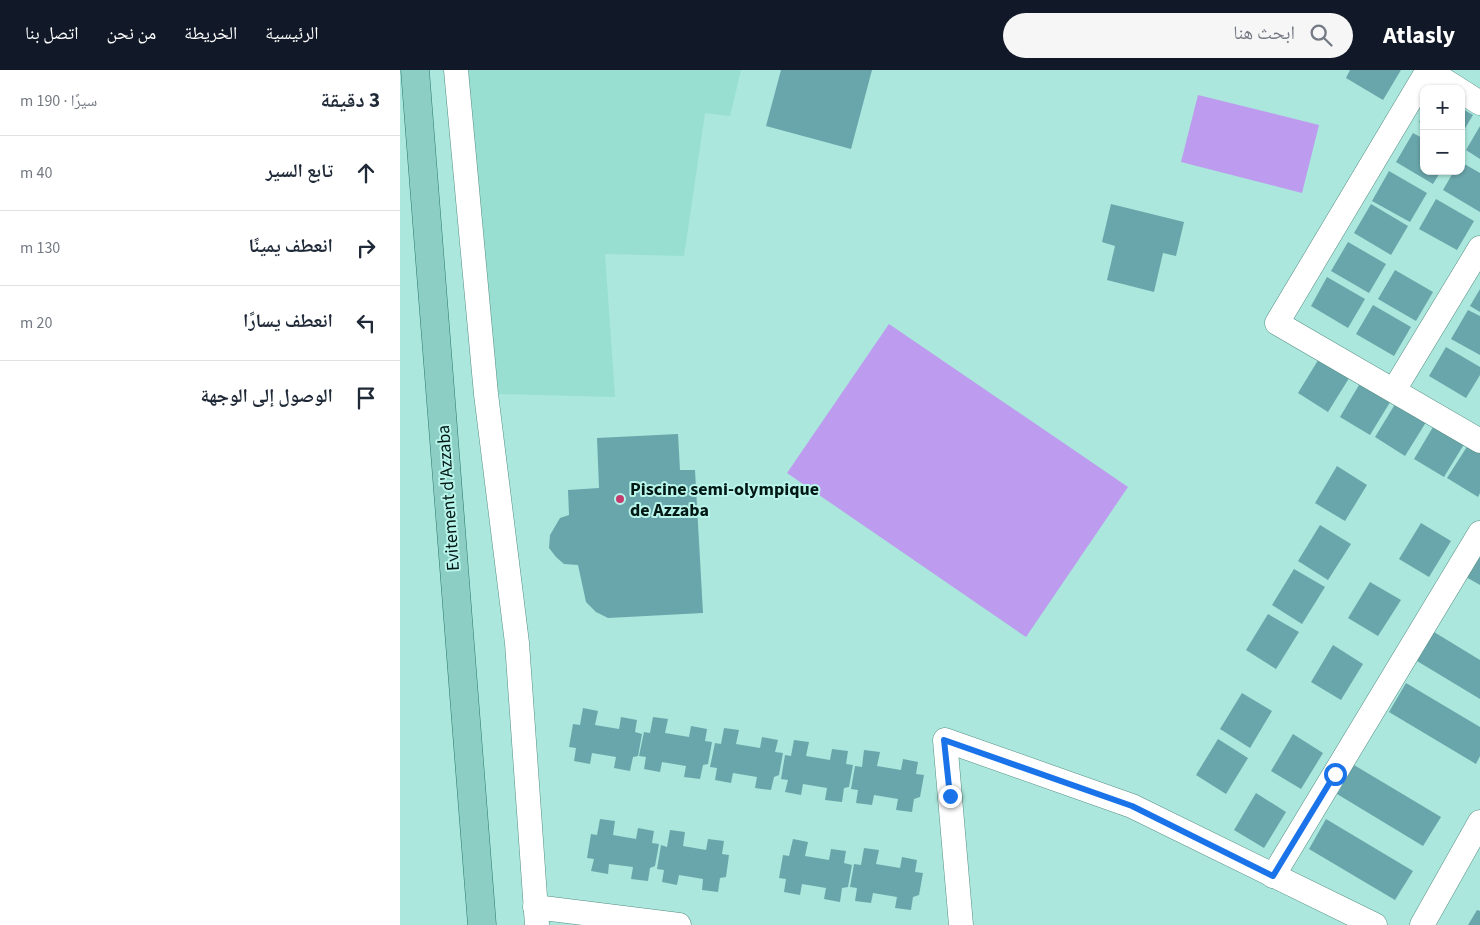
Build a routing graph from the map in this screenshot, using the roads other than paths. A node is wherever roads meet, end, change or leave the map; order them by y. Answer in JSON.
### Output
{"nodes":[{"id":1,"x":415,"y":70,"type":"edge"},
{"id":2,"x":456,"y":70,"type":"edge"},
{"id":3,"x":1428,"y":70,"type":"edge"},
{"id":4,"x":1452,"y":85,"type":"edge"},
{"id":5,"x":1465,"y":94,"type":"edge"},
{"id":6,"x":1480,"y":103,"type":"edge"},
{"id":7,"x":1480,"y":248,"type":"edge"},
{"id":8,"x":1394,"y":390,"type":"junction"},
{"id":9,"x":1480,"y":441,"type":"edge"},
{"id":10,"x":1479,"y":535,"type":"edge"},
{"id":11,"x":1480,"y":822,"type":"edge"},
{"id":12,"x":1273,"y":876,"type":"junction"},
{"id":13,"x":536,"y":916,"type":"edge"},
{"id":14,"x":482,"y":925,"type":"edge"},
{"id":15,"x":679,"y":925,"type":"edge"},
{"id":16,"x":961,"y":925,"type":"edge"},
{"id":17,"x":1375,"y":925,"type":"edge"},
{"id":18,"x":1422,"y":925,"type":"edge"}],
"edges":[{"from":1,"to":14,"type":"main road","name":"Evitement d'Azzaba"},
{"from":2,"to":13,"type":"street"},
{"from":3,"to":4,"type":"street"},
{"from":3,"to":8,"type":"street"},
{"from":5,"to":6,"type":"street"},
{"from":7,"to":8,"type":"street"},
{"from":8,"to":9,"type":"street"},
{"from":10,"to":12,"type":"street"},
{"from":11,"to":18,"type":"street"},
{"from":12,"to":16,"type":"street"},
{"from":12,"to":17,"type":"street"},
{"from":13,"to":15,"type":"street"}]}
